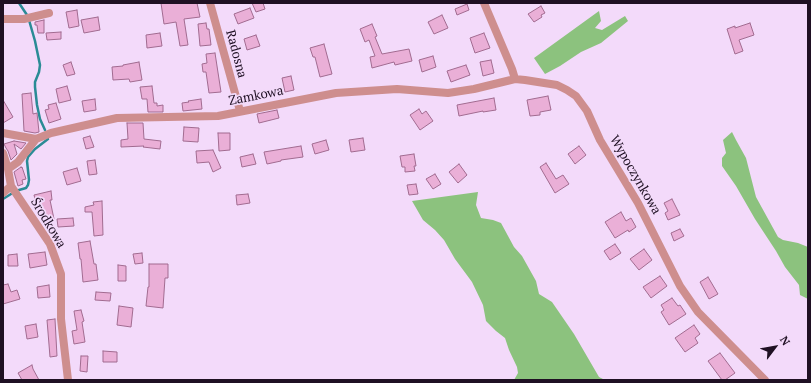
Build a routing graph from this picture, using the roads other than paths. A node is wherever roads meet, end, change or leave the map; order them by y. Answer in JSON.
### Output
{"nodes":[{"id":1,"x":210,"y":3,"type":"edge"},
{"id":2,"x":484,"y":3,"type":"edge"},
{"id":3,"x":49,"y":13,"type":"dead end"},
{"id":4,"x":3,"y":19,"type":"edge"},
{"id":5,"x":515,"y":79,"type":"junction"},
{"id":6,"x":240,"y":111,"type":"junction"},
{"id":7,"x":3,"y":133,"type":"edge"},
{"id":8,"x":36,"y":139,"type":"junction"},
{"id":9,"x":3,"y":153,"type":"edge"},
{"id":10,"x":8,"y":169,"type":"junction"},
{"id":11,"x":11,"y":186,"type":"junction"},
{"id":12,"x":3,"y":193,"type":"edge"},
{"id":13,"x":68,"y":380,"type":"edge"},
{"id":14,"x":765,"y":380,"type":"edge"}],
"edges":[{"from":1,"to":6,"type":"street","name":"Radosna"},
{"from":2,"to":5,"type":"street"},
{"from":3,"to":4,"type":"street"},
{"from":5,"to":6,"type":"street","name":"Zamkowa"},
{"from":5,"to":14,"type":"street","name":"Wypoczynkowa"},
{"from":6,"to":8,"type":"street","name":"Zamkowa"},
{"from":7,"to":8,"type":"street"},
{"from":8,"to":10,"type":"street"},
{"from":9,"to":10,"type":"street","name":"Środkowa"},
{"from":10,"to":11,"type":"street","name":"Środkowa"},
{"from":11,"to":12,"type":"street"},
{"from":11,"to":13,"type":"street","name":"Środkowa"}]}
